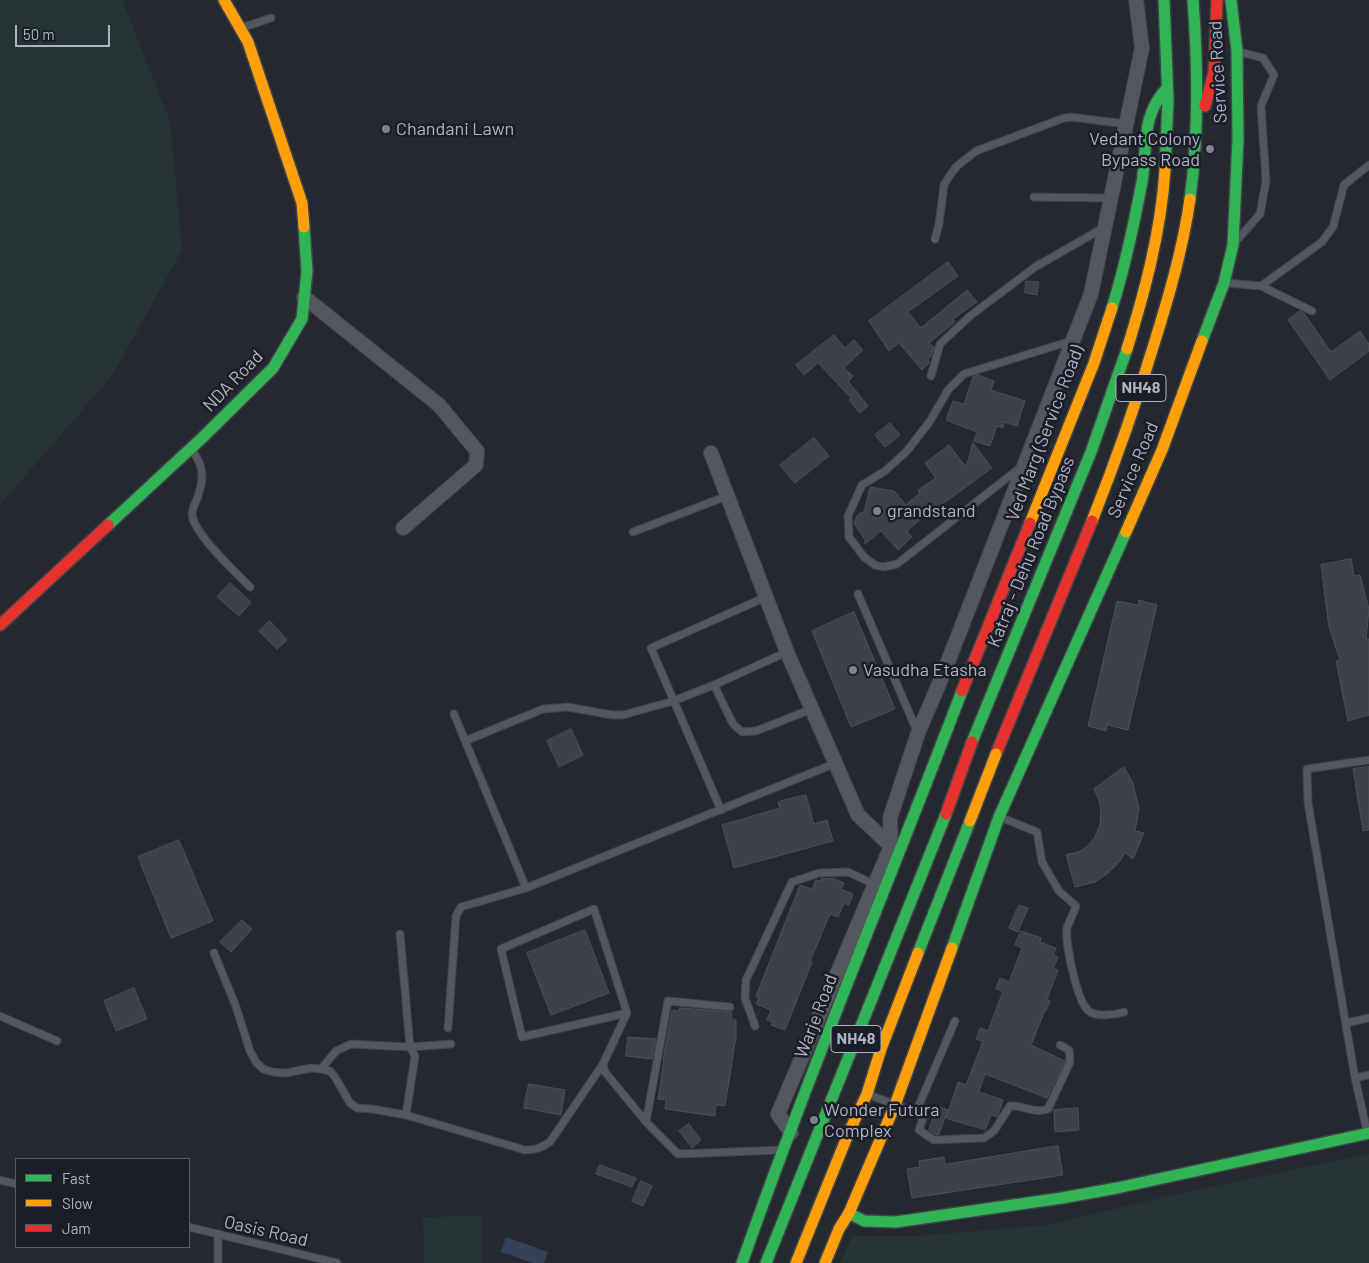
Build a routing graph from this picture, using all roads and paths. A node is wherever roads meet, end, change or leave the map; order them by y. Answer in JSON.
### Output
{"nodes":[{"id":1,"x":224,"y":0,"type":"edge"},
{"id":2,"x":1136,"y":0,"type":"edge"},
{"id":3,"x":1164,"y":0,"type":"edge"},
{"id":4,"x":1193,"y":0,"type":"edge"},
{"id":5,"x":1217,"y":0,"type":"edge"},
{"id":6,"x":1231,"y":0,"type":"edge"},
{"id":7,"x":271,"y":18,"type":"dead end"},
{"id":8,"x":240,"y":28,"type":"junction"},
{"id":9,"x":1236,"y":51,"type":"junction"},
{"id":10,"x":1167,"y":88,"type":"junction"},
{"id":11,"x":1126,"y":124,"type":"junction"},
{"id":12,"x":1197,"y":129,"type":"junction"},
{"id":13,"x":1369,"y":165,"type":"edge"},
{"id":14,"x":1034,"y":196,"type":"dead end"},
{"id":15,"x":1111,"y":198,"type":"junction"},
{"id":16,"x":1105,"y":227,"type":"junction"},
{"id":17,"x":935,"y":239,"type":"dead end"},
{"id":18,"x":1233,"y":245,"type":"junction"},
{"id":19,"x":1224,"y":283,"type":"junction"},
{"id":20,"x":1261,"y":286,"type":"junction"},
{"id":21,"x":304,"y":296,"type":"junction"},
{"id":22,"x":1312,"y":311,"type":"dead end"},
{"id":23,"x":1073,"y":340,"type":"junction"},
{"id":24,"x":931,"y":376,"type":"dead end"},
{"id":25,"x":191,"y":449,"type":"junction"},
{"id":26,"x":711,"y":453,"type":"dead end"},
{"id":27,"x":1024,"y":466,"type":"junction"},
{"id":28,"x":727,"y":496,"type":"junction"},
{"id":29,"x":403,"y":528,"type":"dead end"},
{"id":30,"x":633,"y":532,"type":"dead end"},
{"id":31,"x":250,"y":587,"type":"dead end"},
{"id":32,"x":858,"y":594,"type":"dead end"},
{"id":33,"x":766,"y":597,"type":"junction"},
{"id":34,"x":0,"y":625,"type":"edge"},
{"id":35,"x":786,"y":652,"type":"junction"},
{"id":36,"x":714,"y":685,"type":"junction"},
{"id":37,"x":673,"y":701,"type":"junction"},
{"id":38,"x":812,"y":709,"type":"junction"},
{"id":39,"x":454,"y":714,"type":"dead end"},
{"id":40,"x":918,"y":734,"type":"junction"},
{"id":41,"x":465,"y":741,"type":"junction"},
{"id":42,"x":947,"y":756,"type":"junction"},
{"id":43,"x":1369,"y":760,"type":"edge"},
{"id":44,"x":837,"y":763,"type":"junction"},
{"id":45,"x":1006,"y":781,"type":"junction"},
{"id":46,"x":935,"y":787,"type":"junction"},
{"id":47,"x":721,"y":810,"type":"junction"},
{"id":48,"x":991,"y":813,"type":"junction"},
{"id":49,"x":895,"y":851,"type":"junction"},
{"id":50,"x":874,"y":884,"type":"junction"},
{"id":51,"x":526,"y":888,"type":"junction"},
{"id":52,"x":400,"y":934,"type":"dead end"},
{"id":53,"x":214,"y":953,"type":"dead end"},
{"id":54,"x":730,"y":1007,"type":"dead end"},
{"id":55,"x":1124,"y":1012,"type":"dead end"},
{"id":56,"x":627,"y":1013,"type":"junction"},
{"id":57,"x":0,"y":1016,"type":"edge"},
{"id":58,"x":1369,"y":1018,"type":"edge"},
{"id":59,"x":955,"y":1021,"type":"dead end"},
{"id":60,"x":1346,"y":1023,"type":"junction"},
{"id":61,"x":755,"y":1026,"type":"dead end"},
{"id":62,"x":448,"y":1028,"type":"dead end"},
{"id":63,"x":57,"y":1041,"type":"dead end"},
{"id":64,"x":451,"y":1044,"type":"dead end"},
{"id":65,"x":1060,"y":1045,"type":"dead end"},
{"id":66,"x":410,"y":1047,"type":"junction"},
{"id":67,"x":603,"y":1064,"type":"junction"},
{"id":68,"x":321,"y":1068,"type":"junction"},
{"id":69,"x":1369,"y":1075,"type":"edge"},
{"id":70,"x":1355,"y":1078,"type":"junction"},
{"id":71,"x":867,"y":1094,"type":"junction"},
{"id":72,"x":894,"y":1105,"type":"junction"},
{"id":73,"x":916,"y":1112,"type":"junction"},
{"id":74,"x":406,"y":1114,"type":"junction"},
{"id":75,"x":646,"y":1122,"type":"junction"},
{"id":76,"x":791,"y":1133,"type":"junction"},
{"id":77,"x":1368,"y":1133,"type":"edge"},
{"id":78,"x":784,"y":1150,"type":"junction"},
{"id":79,"x":0,"y":1180,"type":"edge"},
{"id":80,"x":15,"y":1184,"type":"edge"},
{"id":81,"x":849,"y":1213,"type":"junction"},
{"id":82,"x":190,"y":1227,"type":"edge"},
{"id":83,"x":218,"y":1234,"type":"junction"},
{"id":84,"x":218,"y":1263,"type":"edge"},
{"id":85,"x":337,"y":1263,"type":"edge"},
{"id":86,"x":742,"y":1263,"type":"edge"},
{"id":87,"x":766,"y":1263,"type":"edge"},
{"id":88,"x":796,"y":1263,"type":"edge"},
{"id":89,"x":825,"y":1263,"type":"edge"}],
"edges":[{"from":1,"to":8,"type":"main road","name":"NDA Road"},
{"from":2,"to":11,"type":"street"},
{"from":3,"to":10,"type":"main road","name":"Katraj - Dehu Road Bypass","number":"NH48"},
{"from":4,"to":12,"type":"main road","number":"NH48"},
{"from":5,"to":12,"type":"main road"},
{"from":6,"to":9,"type":"main road","name":"Service Road"},
{"from":7,"to":8,"type":"lane"},
{"from":8,"to":21,"type":"main road","name":"NDA Road"},
{"from":9,"to":18,"type":"main road","name":"Service Road"},
{"from":9,"to":18,"type":"lane"},
{"from":10,"to":42,"type":"main road","name":"Ved Marg (Service Road)"},
{"from":10,"to":87,"type":"main road","name":"Katraj - Dehu Road Bypass","number":"NH48","bridge":true},
{"from":11,"to":15,"type":"street"},
{"from":11,"to":17,"type":"lane"},
{"from":12,"to":71,"type":"main road","number":"NH48","bridge":true},
{"from":13,"to":20,"type":"lane"},
{"from":14,"to":15,"type":"lane"},
{"from":15,"to":16,"type":"street"},
{"from":16,"to":23,"type":"street"},
{"from":16,"to":24,"type":"lane"},
{"from":18,"to":19,"type":"main road","name":"Service Road"},
{"from":19,"to":20,"type":"lane"},
{"from":19,"to":45,"type":"main road","name":"Service Road"},
{"from":20,"to":22,"type":"lane"},
{"from":21,"to":25,"type":"main road","name":"NDA Road"},
{"from":21,"to":29,"type":"street"},
{"from":23,"to":27,"type":"street"},
{"from":23,"to":27,"type":"lane"},
{"from":25,"to":31,"type":"lane"},
{"from":25,"to":34,"type":"main road","name":"NDA Road"},
{"from":26,"to":28,"type":"street"},
{"from":27,"to":40,"type":"street"},
{"from":28,"to":30,"type":"lane"},
{"from":28,"to":33,"type":"street"},
{"from":32,"to":40,"type":"lane"},
{"from":33,"to":35,"type":"street"},
{"from":33,"to":37,"type":"lane"},
{"from":35,"to":36,"type":"lane"},
{"from":35,"to":38,"type":"street"},
{"from":36,"to":37,"type":"lane"},
{"from":36,"to":38,"type":"lane"},
{"from":37,"to":41,"type":"lane"},
{"from":37,"to":47,"type":"lane"},
{"from":38,"to":44,"type":"street"},
{"from":39,"to":41,"type":"lane"},
{"from":40,"to":49,"type":"street"},
{"from":41,"to":51,"type":"lane"},
{"from":42,"to":45,"type":"main road"},
{"from":42,"to":46,"type":"main road","name":"Ved Marg (Service Road)"},
{"from":43,"to":60,"type":"lane"},
{"from":44,"to":47,"type":"lane"},
{"from":44,"to":49,"type":"street"},
{"from":45,"to":48,"type":"main road","name":"Service Road"},
{"from":46,"to":48,"type":"main road"},
{"from":46,"to":49,"type":"main road","name":"Warje Road"},
{"from":47,"to":51,"type":"lane"},
{"from":48,"to":55,"type":"lane"},
{"from":48,"to":72,"type":"main road"},
{"from":49,"to":50,"type":"street"},
{"from":49,"to":76,"type":"main road","name":"Warje Road"},
{"from":50,"to":61,"type":"lane"},
{"from":50,"to":76,"type":"street"},
{"from":51,"to":62,"type":"lane"},
{"from":52,"to":66,"type":"lane"},
{"from":53,"to":68,"type":"lane"},
{"from":54,"to":75,"type":"lane"},
{"from":56,"to":56,"type":"lane"},
{"from":56,"to":67,"type":"lane"},
{"from":57,"to":63,"type":"lane"},
{"from":58,"to":60,"type":"lane"},
{"from":59,"to":73,"type":"lane"},
{"from":60,"to":70,"type":"lane"},
{"from":64,"to":66,"type":"lane"},
{"from":65,"to":73,"type":"lane"},
{"from":66,"to":68,"type":"lane"},
{"from":66,"to":74,"type":"lane"},
{"from":67,"to":74,"type":"lane"},
{"from":67,"to":75,"type":"lane"},
{"from":68,"to":74,"type":"lane"},
{"from":69,"to":70,"type":"lane"},
{"from":70,"to":77,"type":"lane"},
{"from":71,"to":72,"type":"lane"},
{"from":71,"to":88,"type":"main road","number":"NH48"},
{"from":72,"to":73,"type":"lane"},
{"from":72,"to":81,"type":"main road"},
{"from":75,"to":78,"type":"lane"},
{"from":76,"to":78,"type":"main road","name":"Warje Road"},
{"from":77,"to":81,"type":"main road"},
{"from":78,"to":86,"type":"main road","name":"Warje Road"},
{"from":79,"to":80,"type":"lane"},
{"from":81,"to":89,"type":"main road"},
{"from":82,"to":83,"type":"lane","name":"Oasis Road"},
{"from":83,"to":84,"type":"lane"},
{"from":83,"to":85,"type":"lane","name":"Oasis Road"}]}
